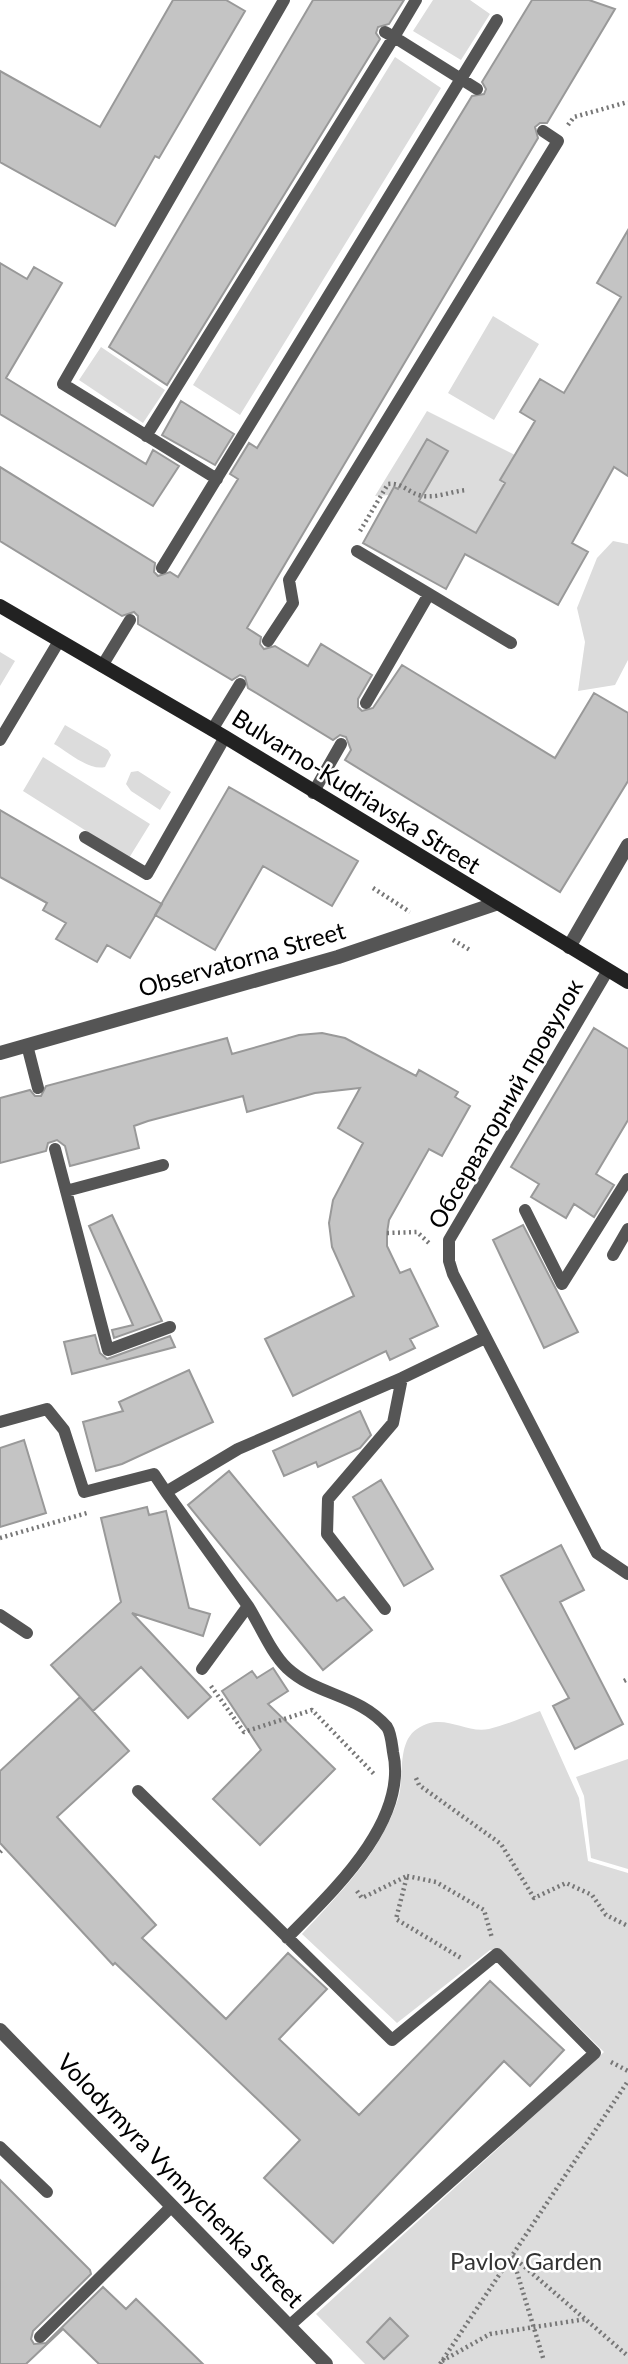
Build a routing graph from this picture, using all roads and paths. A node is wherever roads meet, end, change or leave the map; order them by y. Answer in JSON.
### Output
{"nodes":[{"id":1,"x":284,"y":0,"type":"edge"},
{"id":2,"x":416,"y":0,"type":"edge"},
{"id":3,"x":497,"y":20,"type":"dead end"},
{"id":4,"x":389,"y":35,"type":"junction"},
{"id":5,"x":461,"y":80,"type":"junction"},
{"id":6,"x":477,"y":89,"type":"dead end"},
{"id":7,"x":628,"y":102,"type":"edge"},
{"id":8,"x":543,"y":131,"type":"dead end"},
{"id":9,"x":558,"y":141,"type":"junction"},
{"id":10,"x":146,"y":436,"type":"junction"},
{"id":11,"x":217,"y":479,"type":"junction"},
{"id":12,"x":467,"y":490,"type":"dead end"},
{"id":13,"x":357,"y":551,"type":"joint"},
{"id":14,"x":162,"y":568,"type":"dead end"},
{"id":15,"x":429,"y":594,"type":"junction"},
{"id":16,"x":0,"y":606,"type":"edge"},
{"id":17,"x":130,"y":620,"type":"dead end"},
{"id":18,"x":59,"y":641,"type":"junction"},
{"id":19,"x":268,"y":641,"type":"dead end"},
{"id":20,"x":511,"y":643,"type":"dead end"},
{"id":21,"x":102,"y":666,"type":"junction"},
{"id":22,"x":240,"y":684,"type":"dead end"},
{"id":23,"x":366,"y":703,"type":"dead end"},
{"id":24,"x":212,"y":730,"type":"junction"},
{"id":25,"x":225,"y":737,"type":"junction"},
{"id":26,"x":0,"y":740,"type":"edge"},
{"id":27,"x":341,"y":744,"type":"dead end"},
{"id":28,"x":313,"y":793,"type":"junction"},
{"id":29,"x":85,"y":837,"type":"dead end"},
{"id":30,"x":628,"y":845,"type":"edge"},
{"id":31,"x":495,"y":904,"type":"junction"},
{"id":32,"x":569,"y":947,"type":"junction"},
{"id":33,"x":608,"y":970,"type":"junction"},
{"id":34,"x":628,"y":982,"type":"edge"},
{"id":35,"x":27,"y":1045,"type":"junction"},
{"id":36,"x":0,"y":1053,"type":"edge"},
{"id":37,"x":38,"y":1088,"type":"dead end"},
{"id":38,"x":55,"y":1149,"type":"dead end"},
{"id":39,"x":163,"y":1165,"type":"dead end"},
{"id":40,"x":628,"y":1180,"type":"edge"},
{"id":41,"x":66,"y":1191,"type":"junction"},
{"id":42,"x":525,"y":1210,"type":"dead end"},
{"id":43,"x":628,"y":1229,"type":"edge"},
{"id":44,"x":387,"y":1233,"type":"dead end"},
{"id":45,"x":613,"y":1255,"type":"dead end"},
{"id":46,"x":449,"y":1261,"type":"junction"},
{"id":47,"x":170,"y":1328,"type":"dead end"},
{"id":48,"x":485,"y":1338,"type":"junction"},
{"id":49,"x":402,"y":1378,"type":"junction"},
{"id":50,"x":0,"y":1422,"type":"edge"},
{"id":51,"x":166,"y":1492,"type":"junction"},
{"id":52,"x":93,"y":1511,"type":"dead end"},
{"id":53,"x":0,"y":1538,"type":"edge"},
{"id":54,"x":628,"y":1574,"type":"edge"},
{"id":55,"x":247,"y":1606,"type":"junction"},
{"id":56,"x":385,"y":1609,"type":"dead end"},
{"id":57,"x":0,"y":1615,"type":"edge"},
{"id":58,"x":27,"y":1633,"type":"dead end"},
{"id":59,"x":202,"y":1669,"type":"joint"},
{"id":60,"x":413,"y":1774,"type":"dead end"},
{"id":61,"x":138,"y":1791,"type":"dead end"},
{"id":62,"x":393,"y":1793,"type":"junction"},
{"id":63,"x":407,"y":1875,"type":"junction"},
{"id":64,"x":362,"y":1898,"type":"dead end"},
{"id":65,"x":628,"y":1926,"type":"edge"},
{"id":66,"x":287,"y":1938,"type":"junction"},
{"id":67,"x":497,"y":1954,"type":"junction"},
{"id":68,"x":473,"y":1974,"type":"junction"},
{"id":69,"x":0,"y":2031,"type":"edge"},
{"id":70,"x":628,"y":2081,"type":"edge"},
{"id":71,"x":0,"y":2147,"type":"edge"},
{"id":72,"x":47,"y":2192,"type":"dead end"},
{"id":73,"x":172,"y":2206,"type":"junction"},
{"id":74,"x":512,"y":2256,"type":"junction"},
{"id":75,"x":586,"y":2319,"type":"junction"},
{"id":76,"x":533,"y":2325,"type":"junction"},
{"id":77,"x":289,"y":2326,"type":"junction"},
{"id":78,"x":40,"y":2337,"type":"dead end"},
{"id":79,"x":628,"y":2356,"type":"edge"},
{"id":80,"x":544,"y":2361,"type":"dead end"},
{"id":81,"x":443,"y":2363,"type":"edge"},
{"id":82,"x":326,"y":2364,"type":"edge"}],
"edges":[{"from":1,"to":10,"type":"lane"},
{"from":2,"to":4,"type":"lane"},
{"from":3,"to":5,"type":"lane"},
{"from":4,"to":5,"type":"lane"},
{"from":4,"to":10,"type":"lane"},
{"from":5,"to":6,"type":"lane"},
{"from":5,"to":11,"type":"lane"},
{"from":7,"to":9,"type":"path"},
{"from":8,"to":9,"type":"lane"},
{"from":9,"to":19,"type":"lane"},
{"from":10,"to":11,"type":"lane"},
{"from":11,"to":14,"type":"lane"},
{"from":12,"to":13,"type":"path"},
{"from":13,"to":15,"type":"lane"},
{"from":15,"to":20,"type":"lane"},
{"from":15,"to":23,"type":"lane"},
{"from":16,"to":18,"type":"main road","name":"Bulvarno-Kudriavska Street"},
{"from":17,"to":21,"type":"lane"},
{"from":18,"to":21,"type":"main road","name":"Bulvarno-Kudriavska Street"},
{"from":18,"to":26,"type":"lane"},
{"from":21,"to":24,"type":"main road","name":"Bulvarno-Kudriavska Street"},
{"from":22,"to":24,"type":"lane"},
{"from":24,"to":25,"type":"main road","name":"Bulvarno-Kudriavska Street"},
{"from":25,"to":28,"type":"main road","name":"Bulvarno-Kudriavska Street"},
{"from":25,"to":29,"type":"lane"},
{"from":27,"to":28,"type":"lane"},
{"from":28,"to":31,"type":"main road","name":"Bulvarno-Kudriavska Street"},
{"from":30,"to":32,"type":"street"},
{"from":31,"to":32,"type":"main road","name":"Bulvarno-Kudriavska Street"},
{"from":31,"to":35,"type":"street","name":"Observatorna Street"},
{"from":32,"to":33,"type":"main road","name":"Bulvarno-Kudriavska Street"},
{"from":33,"to":34,"type":"main road","name":"Bulvarno-Kudriavska Street"},
{"from":33,"to":46,"type":"lane","name":"Обсерваторний провулок"},
{"from":35,"to":36,"type":"street","name":"Observatorna Street"},
{"from":35,"to":37,"type":"lane"},
{"from":38,"to":41,"type":"lane"},
{"from":39,"to":41,"type":"lane"},
{"from":40,"to":42,"type":"lane"},
{"from":41,"to":47,"type":"lane"},
{"from":43,"to":45,"type":"lane"},
{"from":44,"to":46,"type":"path"},
{"from":46,"to":48,"type":"lane","name":"Обсерваторний провулок"},
{"from":48,"to":49,"type":"lane"},
{"from":48,"to":54,"type":"lane","name":"Обсерваторний провулок"},
{"from":49,"to":51,"type":"lane"},
{"from":49,"to":56,"type":"lane"},
{"from":50,"to":51,"type":"lane"},
{"from":51,"to":55,"type":"lane"},
{"from":52,"to":53,"type":"path"},
{"from":55,"to":59,"type":"lane"},
{"from":55,"to":62,"type":"lane"},
{"from":57,"to":58,"type":"lane"},
{"from":59,"to":62,"type":"path"},
{"from":60,"to":65,"type":"path"},
{"from":61,"to":66,"type":"lane"},
{"from":62,"to":66,"type":"lane"},
{"from":63,"to":64,"type":"path"},
{"from":63,"to":67,"type":"path"},
{"from":63,"to":68,"type":"path"},
{"from":66,"to":68,"type":"lane"},
{"from":67,"to":68,"type":"lane"},
{"from":67,"to":77,"type":"lane"},
{"from":69,"to":73,"type":"street","name":"Volodymyra Vynnychenka Street"},
{"from":70,"to":74,"type":"path"},
{"from":71,"to":72,"type":"lane"},
{"from":73,"to":77,"type":"street","name":"Volodymyra Vynnychenka Street"},
{"from":73,"to":78,"type":"lane"},
{"from":74,"to":75,"type":"path"},
{"from":74,"to":76,"type":"path"},
{"from":74,"to":81,"type":"path"},
{"from":75,"to":76,"type":"path"},
{"from":75,"to":79,"type":"path"},
{"from":76,"to":80,"type":"path"},
{"from":76,"to":81,"type":"path"},
{"from":77,"to":82,"type":"street","name":"Volodymyra Vynnychenka Street"}]}
